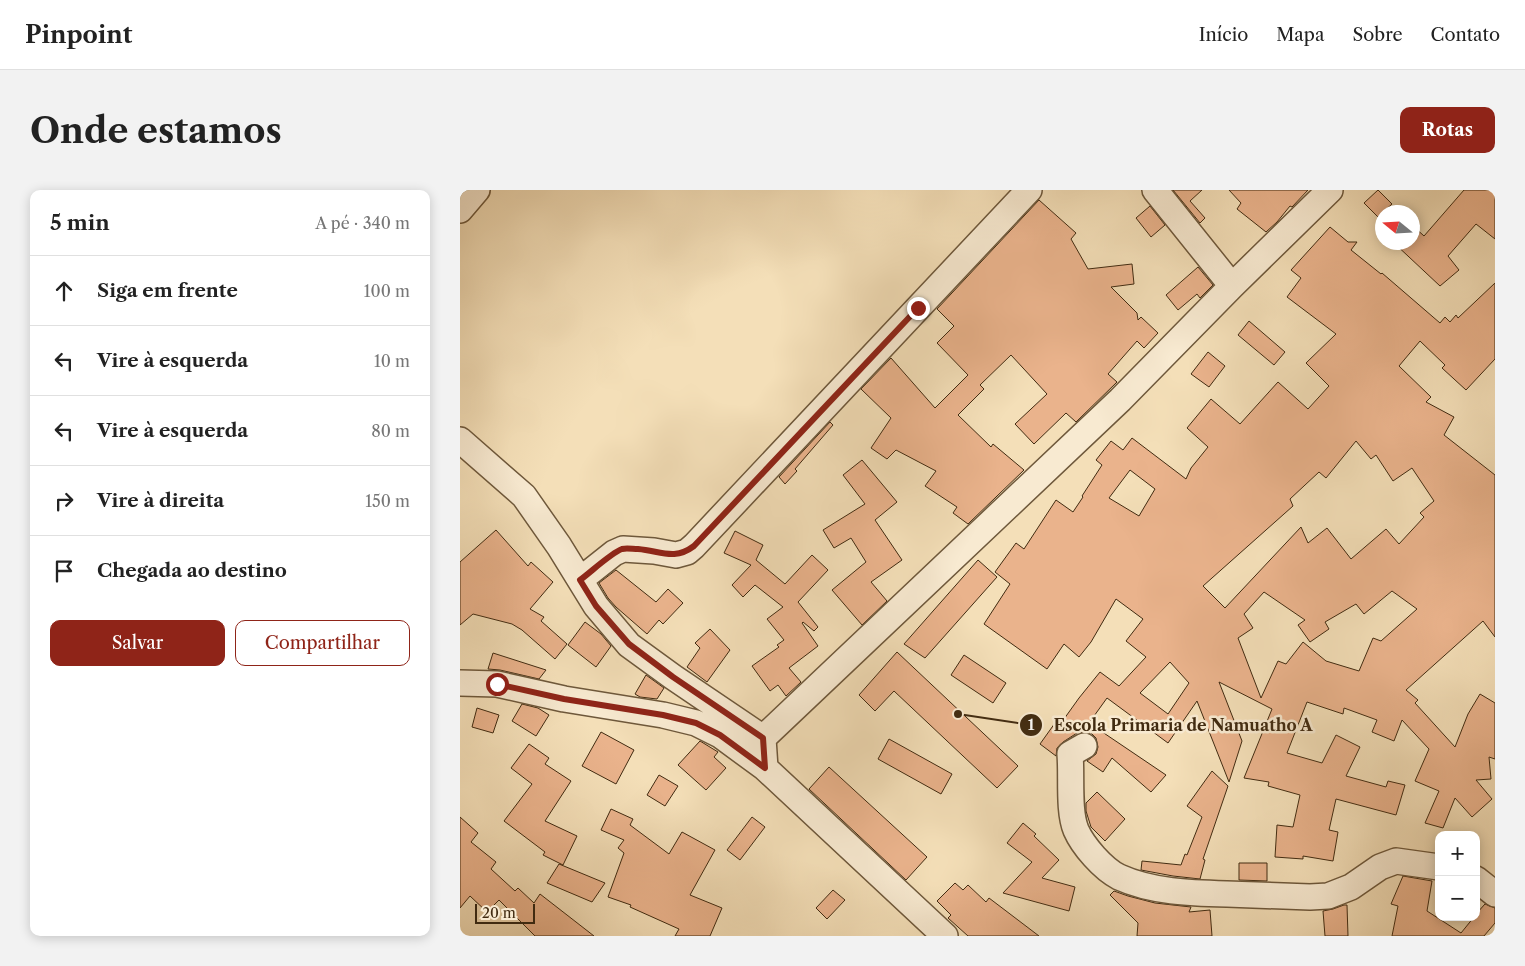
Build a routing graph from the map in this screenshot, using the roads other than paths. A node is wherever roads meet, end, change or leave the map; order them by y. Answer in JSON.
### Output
{"nodes":[{"id":1,"x":477,"y":190,"type":"edge"},
{"id":2,"x":1028,"y":190,"type":"edge"},
{"id":3,"x":1155,"y":190,"type":"edge"},
{"id":4,"x":1330,"y":190,"type":"edge"},
{"id":5,"x":460,"y":210,"type":"edge"},
{"id":6,"x":1232,"y":286,"type":"junction"},
{"id":7,"x":460,"y":440,"type":"edge"},
{"id":8,"x":580,"y":580,"type":"junction"},
{"id":9,"x":460,"y":683,"type":"edge"},
{"id":10,"x":763,"y":738,"type":"junction"},
{"id":11,"x":1084,"y":746,"type":"dead end"},
{"id":12,"x":765,"y":768,"type":"junction"},
{"id":13,"x":1435,"y":866,"type":"edge"},
{"id":14,"x":1480,"y":882,"type":"edge"},
{"id":15,"x":1495,"y":894,"type":"edge"},
{"id":16,"x":945,"y":936,"type":"edge"}],
"edges":[{"from":1,"to":5,"type":"street"},
{"from":2,"to":8,"type":"street"},
{"from":3,"to":6,"type":"street"},
{"from":4,"to":6,"type":"street"},
{"from":6,"to":10,"type":"street"},
{"from":7,"to":8,"type":"street"},
{"from":8,"to":10,"type":"street"},
{"from":9,"to":12,"type":"street"},
{"from":10,"to":12,"type":"street"},
{"from":11,"to":13,"type":"street"},
{"from":12,"to":16,"type":"street"},
{"from":14,"to":15,"type":"street"}]}
